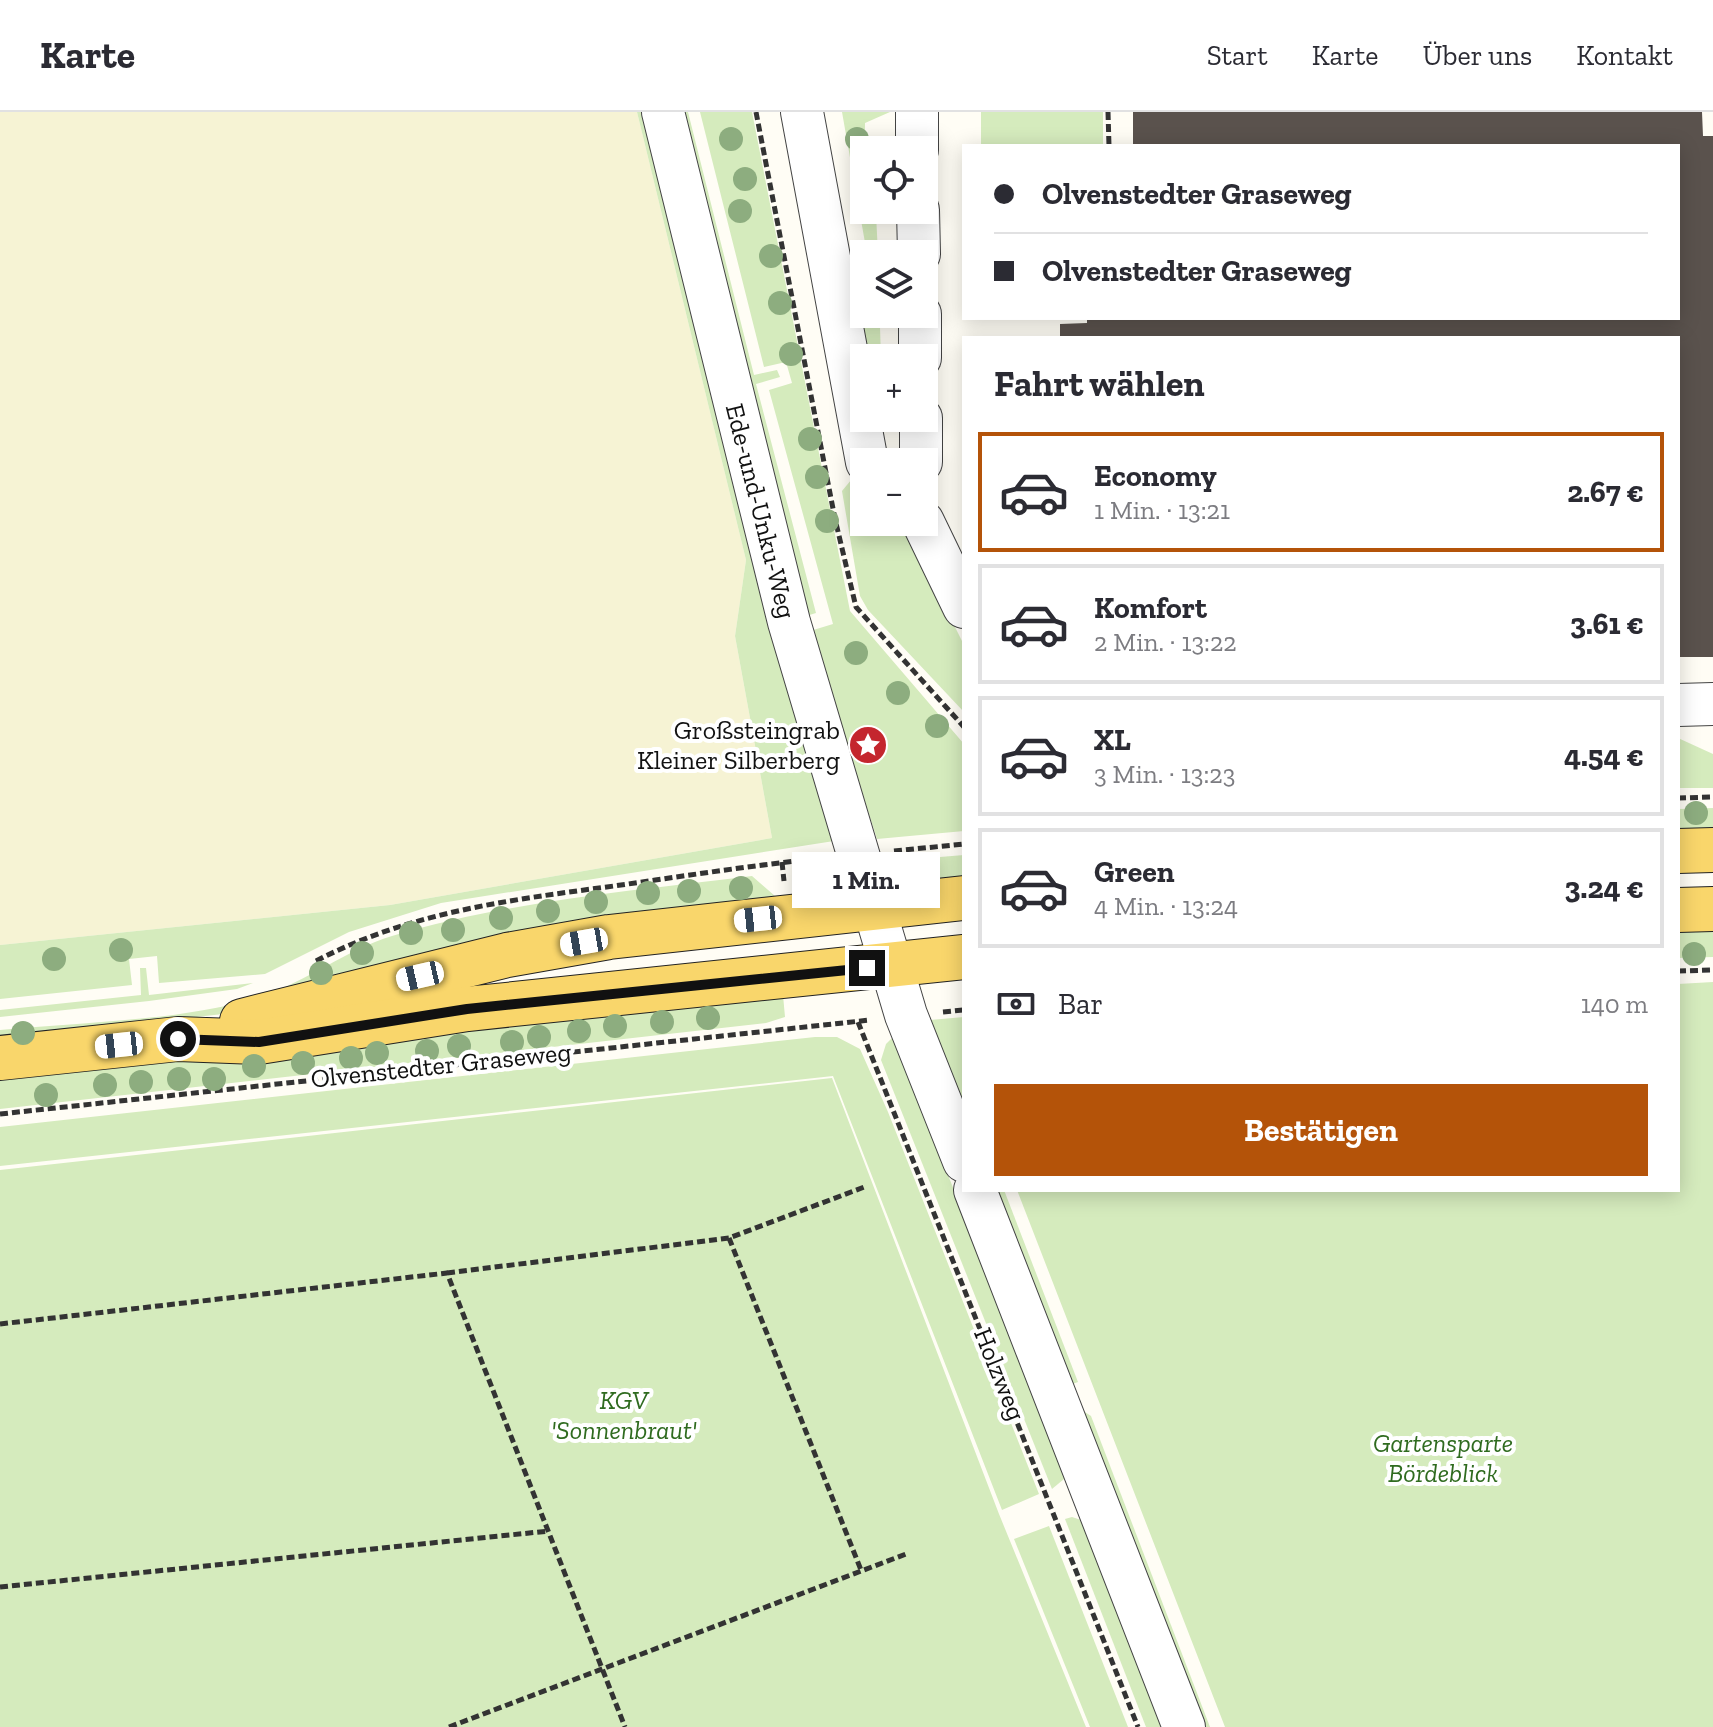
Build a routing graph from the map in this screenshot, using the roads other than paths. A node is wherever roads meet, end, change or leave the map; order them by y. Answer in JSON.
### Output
{"nodes":[{"id":1,"x":663,"y":112,"type":"edge"},
{"id":2,"x":802,"y":112,"type":"edge"},
{"id":3,"x":917,"y":112,"type":"edge"},
{"id":4,"x":917,"y":136,"type":"edge"},
{"id":5,"x":864,"y":448,"type":"edge"},
{"id":6,"x":930,"y":536,"type":"edge"},
{"id":7,"x":962,"y":603,"type":"edge"},
{"id":8,"x":1713,"y":704,"type":"edge"},
{"id":9,"x":1680,"y":705,"type":"edge"},
{"id":10,"x":1713,"y":850,"type":"edge"},
{"id":11,"x":1680,"y":851,"type":"edge"},
{"id":12,"x":962,"y":898,"type":"edge"},
{"id":13,"x":875,"y":906,"type":"junction"},
{"id":14,"x":1713,"y":909,"type":"edge"},
{"id":15,"x":1680,"y":910,"type":"edge"},
{"id":16,"x":962,"y":957,"type":"edge"},
{"id":17,"x":891,"y":965,"type":"junction"},
{"id":18,"x":178,"y":1039,"type":"junction"},
{"id":19,"x":0,"y":1058,"type":"edge"},
{"id":20,"x":962,"y":1156,"type":"edge"},
{"id":21,"x":976,"y":1192,"type":"edge"},
{"id":22,"x":1184,"y":1727,"type":"edge"}],
"edges":[{"from":1,"to":13,"type":"street","name":"Ede-und-Unku-Weg"},
{"from":2,"to":5,"type":"street"},
{"from":3,"to":4,"type":"street"},
{"from":6,"to":7,"type":"street"},
{"from":8,"to":9,"type":"street"},
{"from":10,"to":11,"type":"main road"},
{"from":12,"to":13,"type":"main road","name":"Olvenstedter Graseweg"},
{"from":13,"to":17,"type":"street"},
{"from":13,"to":18,"type":"main road","name":"Olvenstedter Graseweg"},
{"from":14,"to":15,"type":"main road"},
{"from":16,"to":17,"type":"main road","name":"Olvenstedter Graseweg"},
{"from":17,"to":18,"type":"main road","name":"Olvenstedter Graseweg"},
{"from":17,"to":20,"type":"street"},
{"from":18,"to":19,"type":"main road","name":"Olvenstedter Graseweg"},
{"from":21,"to":22,"type":"street","name":"Holzweg"}]}
